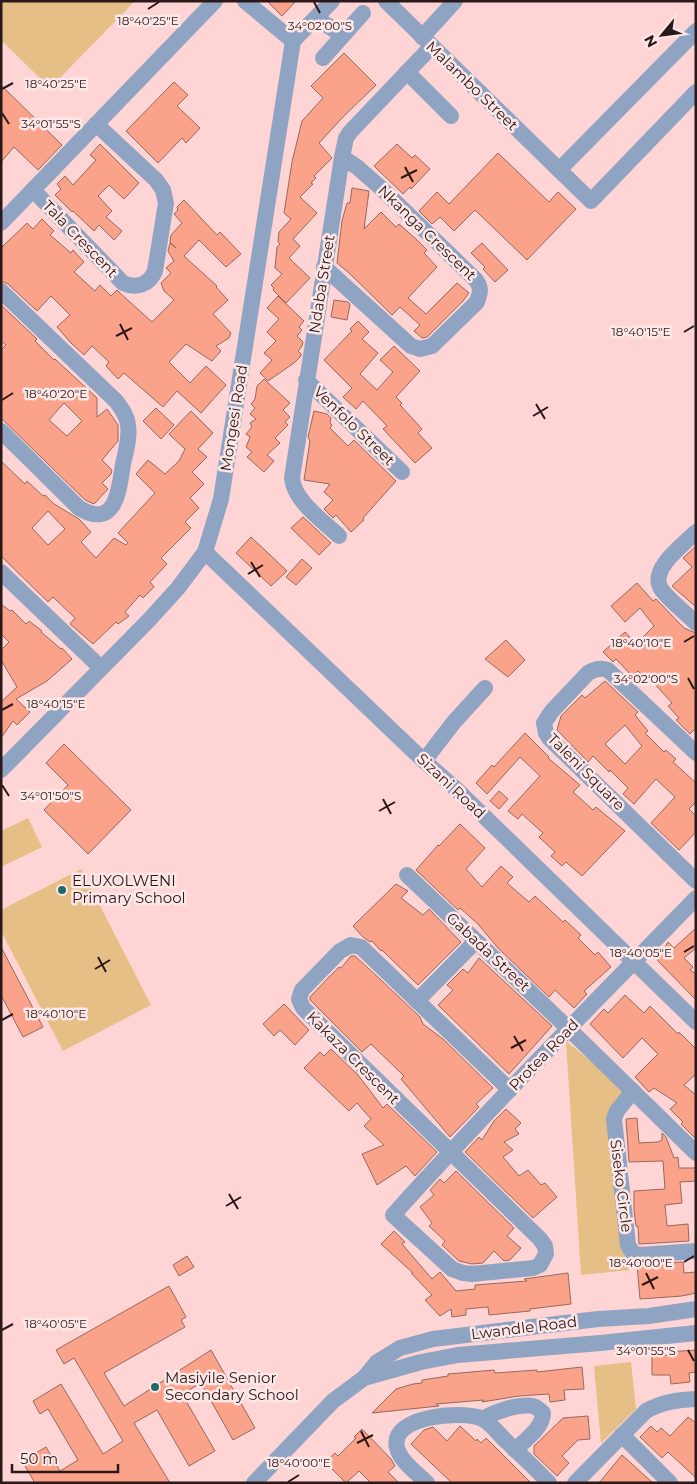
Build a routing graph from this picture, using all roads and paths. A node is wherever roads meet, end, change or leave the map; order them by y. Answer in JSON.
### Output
{"nodes":[{"id":1,"x":214,"y":1,"type":"edge"},
{"id":2,"x":245,"y":1,"type":"edge"},
{"id":3,"x":332,"y":1,"type":"edge"},
{"id":4,"x":386,"y":1,"type":"edge"},
{"id":5,"x":455,"y":1,"type":"edge"},
{"id":6,"x":363,"y":13,"type":"dead end"},
{"id":7,"x":316,"y":18,"type":"junction"},
{"id":8,"x":696,"y":30,"type":"edge"},
{"id":9,"x":342,"y":35,"type":"junction"},
{"id":10,"x":293,"y":41,"type":"junction"},
{"id":11,"x":427,"y":41,"type":"junction"},
{"id":12,"x":323,"y":58,"type":"dead end"},
{"id":13,"x":407,"y":72,"type":"junction"},
{"id":14,"x":696,"y":92,"type":"edge"},
{"id":15,"x":451,"y":116,"type":"dead end"},
{"id":16,"x":96,"y":124,"type":"junction"},
{"id":17,"x":342,"y":157,"type":"junction"},
{"id":18,"x":559,"y":170,"type":"junction"},
{"id":19,"x":33,"y":190,"type":"junction"},
{"id":20,"x":1,"y":223,"type":"edge"},
{"id":21,"x":324,"y":267,"type":"junction"},
{"id":22,"x":1,"y":291,"type":"edge"},
{"id":23,"x":306,"y":380,"type":"junction"},
{"id":24,"x":1,"y":431,"type":"edge"},
{"id":25,"x":402,"y":472,"type":"dead end"},
{"id":26,"x":696,"y":532,"type":"edge"},
{"id":27,"x":340,"y":536,"type":"dead end"},
{"id":28,"x":205,"y":552,"type":"junction"},
{"id":29,"x":1,"y":572,"type":"edge"},
{"id":30,"x":696,"y":623,"type":"edge"},
{"id":31,"x":101,"y":668,"type":"junction"},
{"id":32,"x":485,"y":688,"type":"dead end"},
{"id":33,"x":696,"y":753,"type":"edge"},
{"id":34,"x":424,"y":761,"type":"junction"},
{"id":35,"x":1,"y":770,"type":"edge"},
{"id":36,"x":407,"y":875,"type":"dead end"},
{"id":37,"x":696,"y":881,"type":"edge"},
{"id":38,"x":696,"y":898,"type":"edge"},
{"id":39,"x":476,"y":941,"type":"junction"},
{"id":40,"x":634,"y":962,"type":"junction"},
{"id":41,"x":418,"y":1001,"type":"junction"},
{"id":42,"x":696,"y":1022,"type":"edge"},
{"id":43,"x":569,"y":1029,"type":"junction"},
{"id":44,"x":510,"y":1090,"type":"junction"},
{"id":45,"x":633,"y":1091,"type":"junction"},
{"id":46,"x":449,"y":1153,"type":"junction"},
{"id":47,"x":696,"y":1153,"type":"edge"},
{"id":48,"x":696,"y":1251,"type":"edge"},
{"id":49,"x":696,"y":1309,"type":"edge"},
{"id":50,"x":696,"y":1333,"type":"edge"},
{"id":51,"x":364,"y":1378,"type":"junction"},
{"id":52,"x":696,"y":1399,"type":"edge"},
{"id":53,"x":482,"y":1419,"type":"junction"},
{"id":54,"x":622,"y":1435,"type":"junction"},
{"id":55,"x":515,"y":1450,"type":"junction"},
{"id":56,"x":254,"y":1483,"type":"edge"},
{"id":57,"x":427,"y":1483,"type":"edge"},
{"id":58,"x":549,"y":1483,"type":"edge"},
{"id":59,"x":575,"y":1483,"type":"edge"},
{"id":60,"x":670,"y":1483,"type":"edge"}],
"edges":[{"from":1,"to":16,"type":"street"},
{"from":2,"to":10,"type":"street"},
{"from":3,"to":7,"type":"street"},
{"from":4,"to":11,"type":"street","name":"Malambo Street"},
{"from":5,"to":11,"type":"street","name":"Ndaba Street"},
{"from":6,"to":9,"type":"street"},
{"from":7,"to":9,"type":"street"},
{"from":7,"to":10,"type":"street"},
{"from":8,"to":18,"type":"street"},
{"from":9,"to":12,"type":"street"},
{"from":10,"to":28,"type":"street","name":"Mongesi Road"},
{"from":11,"to":13,"type":"street","name":"Ndaba Street"},
{"from":11,"to":18,"type":"street","name":"Malambo Street"},
{"from":13,"to":15,"type":"street"},
{"from":13,"to":17,"type":"street","name":"Ndaba Street"},
{"from":14,"to":18,"type":"street","name":"Malambo Street"},
{"from":16,"to":19,"type":"street"},
{"from":16,"to":19,"type":"street","name":"Tala Crescent"},
{"from":17,"to":21,"type":"street","name":"Ndaba Street"},
{"from":17,"to":21,"type":"street","name":"Nkanga Crescent"},
{"from":19,"to":20,"type":"street"},
{"from":21,"to":23,"type":"street","name":"Ndaba Street"},
{"from":22,"to":24,"type":"street"},
{"from":23,"to":25,"type":"street","name":"Venfolo Street"},
{"from":23,"to":27,"type":"street","name":"Ndaba Street"},
{"from":26,"to":30,"type":"street"},
{"from":28,"to":31,"type":"street","name":"Mongesi Road"},
{"from":28,"to":34,"type":"street","name":"Sizani Road"},
{"from":29,"to":31,"type":"street"},
{"from":31,"to":35,"type":"street","name":"Mongesi Road"},
{"from":32,"to":34,"type":"street"},
{"from":33,"to":37,"type":"street","name":"Taleni Square"},
{"from":34,"to":40,"type":"street","name":"Sizani Road"},
{"from":36,"to":39,"type":"street","name":"Gabada Street"},
{"from":38,"to":40,"type":"street","name":"Protea Road"},
{"from":39,"to":41,"type":"street"},
{"from":39,"to":43,"type":"street","name":"Gabada Street"},
{"from":40,"to":42,"type":"street","name":"Sizani Road"},
{"from":40,"to":43,"type":"street","name":"Protea Road"},
{"from":41,"to":44,"type":"street","name":"Kakaza Crescent"},
{"from":41,"to":46,"type":"street","name":"Kakaza Crescent"},
{"from":43,"to":44,"type":"street","name":"Protea Road"},
{"from":43,"to":45,"type":"street"},
{"from":44,"to":46,"type":"street","name":"Protea Road"},
{"from":45,"to":47,"type":"street"},
{"from":45,"to":48,"type":"street","name":"Siseko Circle"},
{"from":46,"to":46,"type":"street","name":"Protea Road"},
{"from":49,"to":51,"type":"street","name":"Lwandle Road"},
{"from":50,"to":51,"type":"street","name":"Lwandle Road"},
{"from":51,"to":56,"type":"street","name":"Lwandle Road"},
{"from":52,"to":54,"type":"street"},
{"from":53,"to":55,"type":"street"},
{"from":53,"to":55,"type":"street"},
{"from":53,"to":57,"type":"street"},
{"from":54,"to":59,"type":"street"},
{"from":54,"to":60,"type":"street"},
{"from":55,"to":58,"type":"street"}]}
